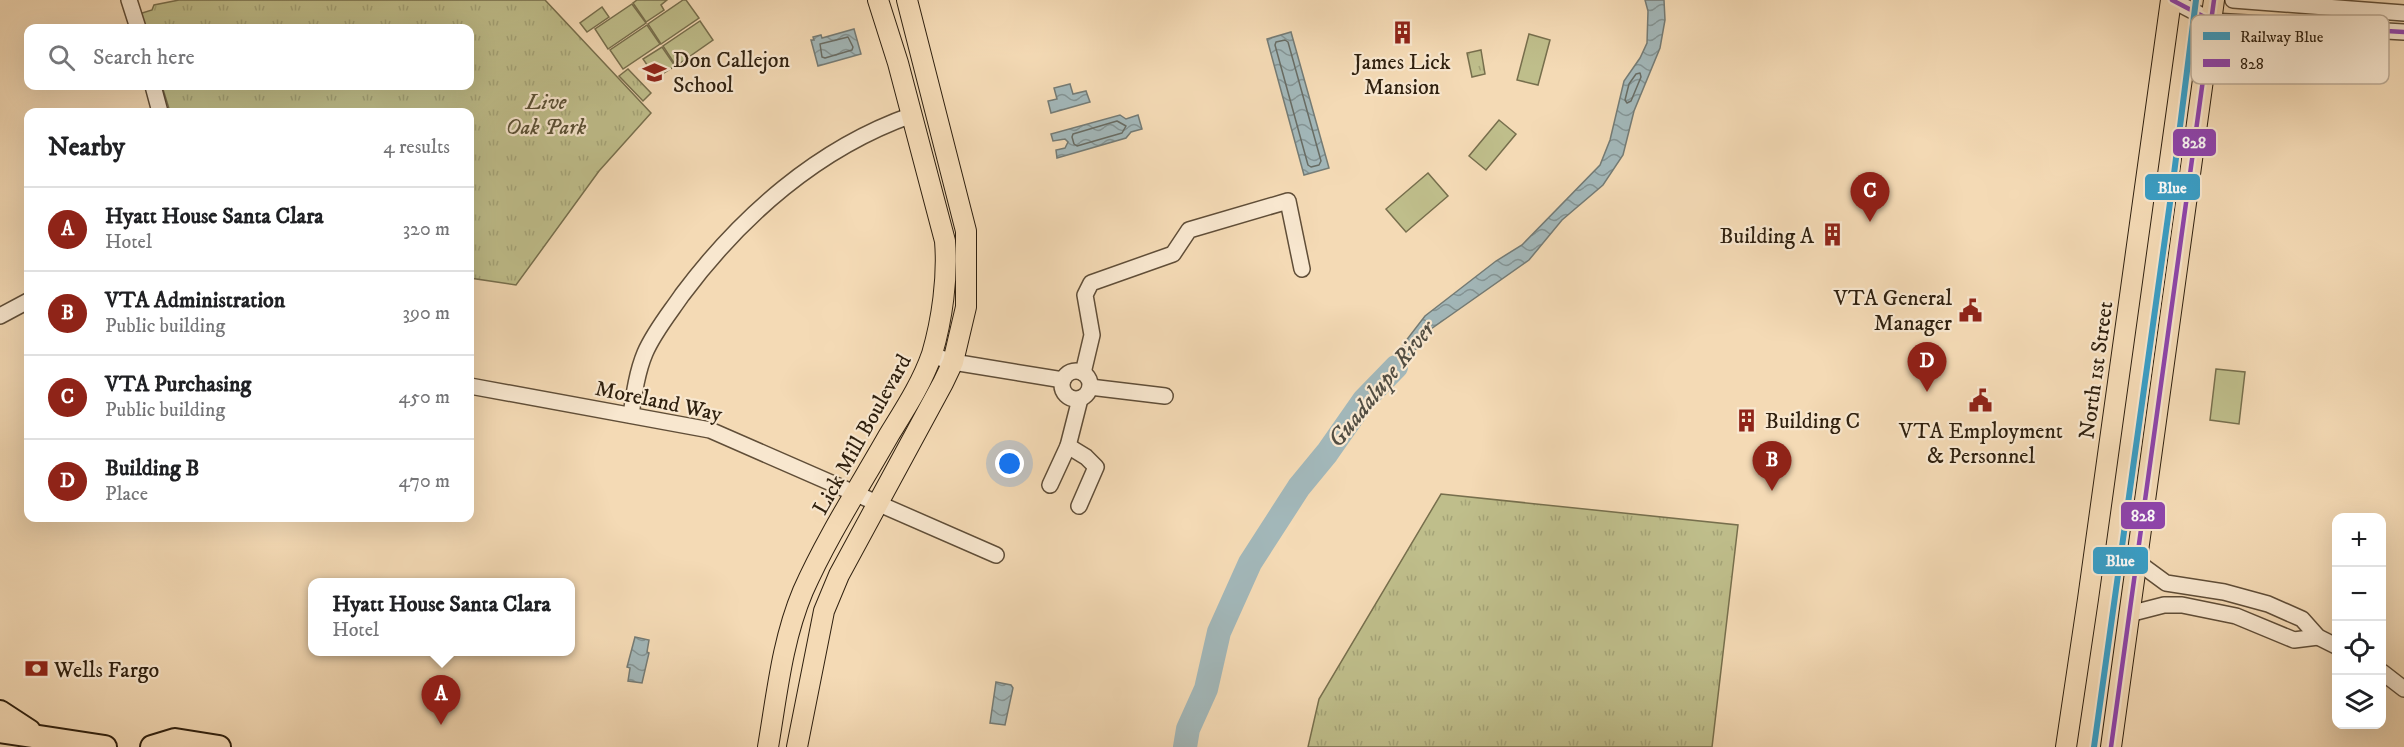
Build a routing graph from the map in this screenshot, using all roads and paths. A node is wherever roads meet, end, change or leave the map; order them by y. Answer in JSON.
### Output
{"nodes":[{"id":1,"x":129,"y":0,"type":"edge"},
{"id":2,"x":878,"y":0,"type":"edge"},
{"id":3,"x":908,"y":0,"type":"edge"},
{"id":4,"x":2172,"y":0,"type":"edge"},
{"id":5,"x":2214,"y":0,"type":"edge"},
{"id":6,"x":2233,"y":0,"type":"edge"},
{"id":7,"x":2404,"y":13,"type":"edge"},
{"id":8,"x":2201,"y":15,"type":"edge"},
{"id":9,"x":2213,"y":15,"type":"edge"},
{"id":10,"x":137,"y":24,"type":"edge"},
{"id":11,"x":2389,"y":31,"type":"edge"},
{"id":12,"x":2404,"y":32,"type":"edge"},
{"id":13,"x":2203,"y":84,"type":"edge"},
{"id":14,"x":154,"y":90,"type":"edge"},
{"id":15,"x":159,"y":108,"type":"edge"},
{"id":16,"x":912,"y":114,"type":"junction"},
{"id":17,"x":1302,"y":269,"type":"dead end"},
{"id":18,"x":24,"y":303,"type":"edge"},
{"id":19,"x":0,"y":316,"type":"edge"},
{"id":20,"x":932,"y":355,"type":"junction"},
{"id":21,"x":953,"y":362,"type":"junction"},
{"id":22,"x":1063,"y":380,"type":"junction"},
{"id":23,"x":1084,"y":386,"type":"junction"},
{"id":24,"x":474,"y":387,"type":"edge"},
{"id":25,"x":1165,"y":396,"type":"dead end"},
{"id":26,"x":631,"y":415,"type":"junction"},
{"id":27,"x":1068,"y":446,"type":"junction"},
{"id":28,"x":1050,"y":485,"type":"dead end"},
{"id":29,"x":855,"y":494,"type":"junction"},
{"id":30,"x":877,"y":504,"type":"junction"},
{"id":31,"x":1079,"y":506,"type":"dead end"},
{"id":32,"x":996,"y":555,"type":"dead end"},
{"id":33,"x":2136,"y":561,"type":"junction"},
{"id":34,"x":2129,"y":615,"type":"junction"},
{"id":35,"x":2318,"y":637,"type":"junction"},
{"id":36,"x":2332,"y":644,"type":"edge"},
{"id":37,"x":2386,"y":675,"type":"edge"},
{"id":38,"x":2404,"y":689,"type":"edge"},
{"id":39,"x":0,"y":712,"type":"edge"},
{"id":40,"x":0,"y":731,"type":"edge"},
{"id":41,"x":38,"y":736,"type":"junction"},
{"id":42,"x":105,"y":747,"type":"edge"},
{"id":43,"x":152,"y":747,"type":"edge"},
{"id":44,"x":219,"y":747,"type":"edge"},
{"id":45,"x":768,"y":747,"type":"edge"},
{"id":46,"x":797,"y":747,"type":"edge"},
{"id":47,"x":2066,"y":747,"type":"edge"},
{"id":48,"x":2111,"y":747,"type":"edge"}],
"edges":[{"from":1,"to":10,"type":"street"},
{"from":2,"to":16,"type":"main road","name":"Lick Mill Boulevard"},
{"from":3,"to":21,"type":"main road","name":"Lick Mill Boulevard"},
{"from":4,"to":8,"type":"street"},
{"from":4,"to":47,"type":"main road","name":"North 1st Street"},
{"from":5,"to":9,"type":"main road"},
{"from":6,"to":7,"type":"street"},
{"from":11,"to":12,"type":"street"},
{"from":13,"to":33,"type":"main road"},
{"from":14,"to":15,"type":"street"},
{"from":16,"to":20,"type":"main road","name":"Lick Mill Boulevard"},
{"from":16,"to":26,"type":"street"},
{"from":17,"to":23,"type":"street"},
{"from":18,"to":19,"type":"street"},
{"from":20,"to":21,"type":"street"},
{"from":20,"to":29,"type":"main road","name":"Lick Mill Boulevard"},
{"from":21,"to":22,"type":"street"},
{"from":21,"to":30,"type":"main road","name":"Lick Mill Boulevard"},
{"from":22,"to":23,"type":"street"},
{"from":22,"to":23,"type":"street"},
{"from":23,"to":25,"type":"street"},
{"from":23,"to":27,"type":"street"},
{"from":24,"to":26,"type":"street","name":"Moreland Way"},
{"from":26,"to":29,"type":"street","name":"Moreland Way"},
{"from":27,"to":28,"type":"street"},
{"from":27,"to":31,"type":"street"},
{"from":29,"to":30,"type":"street","name":"Moreland Way"},
{"from":29,"to":45,"type":"main road","name":"Lick Mill Boulevard"},
{"from":30,"to":32,"type":"street","name":"Moreland Way"},
{"from":30,"to":46,"type":"main road","name":"Lick Mill Boulevard"},
{"from":33,"to":34,"type":"main road"},
{"from":33,"to":35,"type":"street"},
{"from":34,"to":35,"type":"street"},
{"from":34,"to":48,"type":"main road"},
{"from":35,"to":36,"type":"street"},
{"from":37,"to":38,"type":"street"},
{"from":39,"to":41,"type":"highway"},
{"from":40,"to":41,"type":"highway"},
{"from":41,"to":42,"type":"highway"},
{"from":43,"to":44,"type":"highway"}]}
